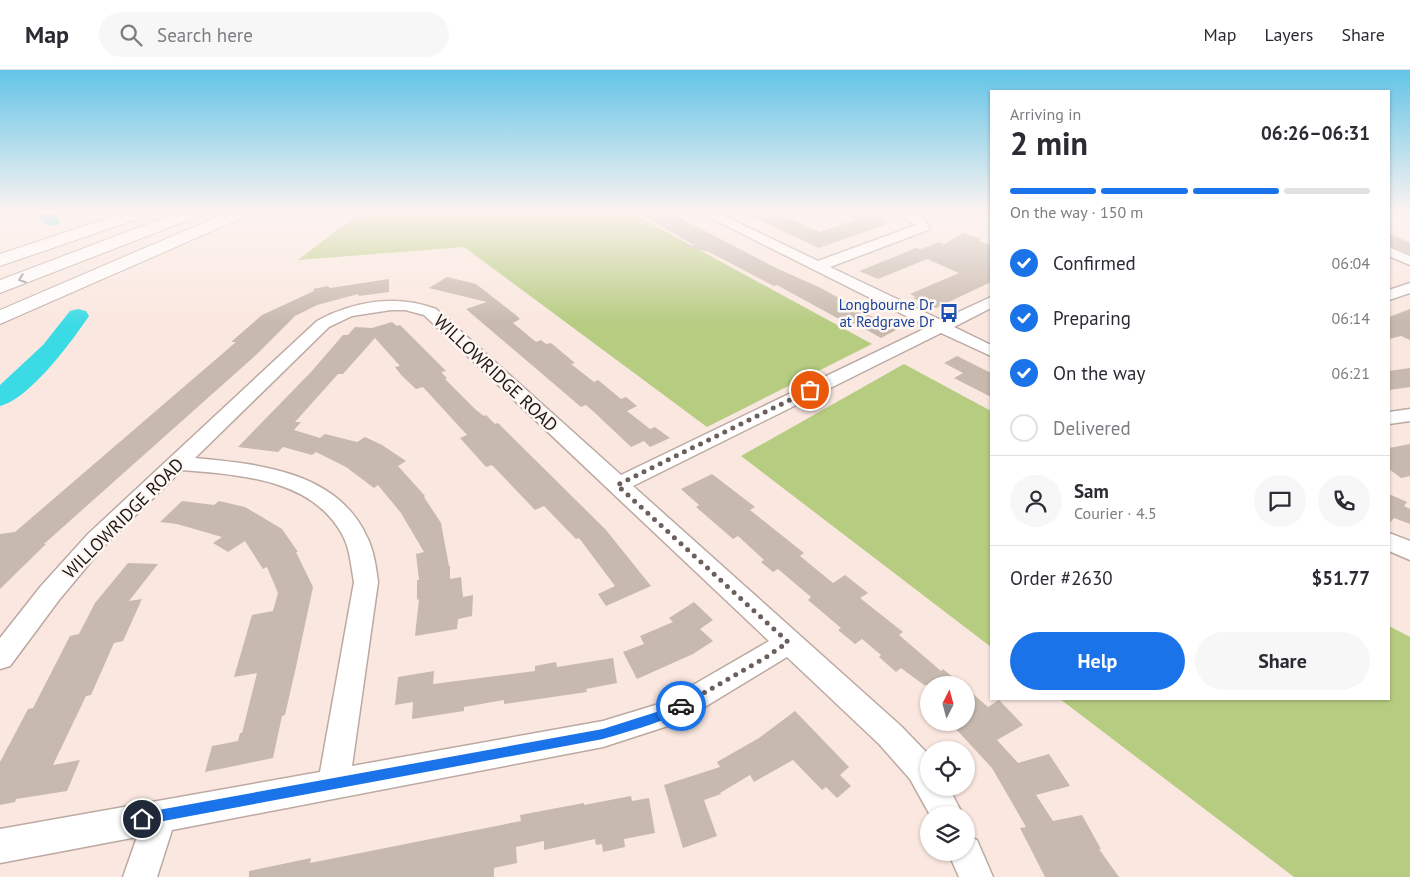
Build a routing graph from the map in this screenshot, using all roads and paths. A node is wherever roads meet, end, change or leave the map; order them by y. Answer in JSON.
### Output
{"nodes":[{"id":1,"x":34,"y":249,"type":"edge"},
{"id":2,"x":100,"y":249,"type":"edge"},
{"id":3,"x":143,"y":249,"type":"edge"},
{"id":4,"x":159,"y":249,"type":"edge"},
{"id":5,"x":783,"y":249,"type":"edge"},
{"id":6,"x":865,"y":249,"type":"edge"},
{"id":7,"x":1390,"y":251,"type":"edge"},
{"id":8,"x":0,"y":260,"type":"edge"},
{"id":9,"x":1410,"y":261,"type":"edge"},
{"id":10,"x":819,"y":266,"type":"junction"},
{"id":11,"x":0,"y":287,"type":"edge"},
{"id":12,"x":1410,"y":288,"type":"edge"},
{"id":13,"x":1390,"y":295,"type":"edge"},
{"id":14,"x":990,"y":302,"type":"edge"},
{"id":15,"x":0,"y":304,"type":"edge"},
{"id":16,"x":0,"y":318,"type":"edge"},
{"id":17,"x":939,"y":326,"type":"junction"},
{"id":18,"x":990,"y":351,"type":"edge"},
{"id":19,"x":1410,"y":415,"type":"edge"},
{"id":20,"x":1390,"y":418,"type":"edge"},
{"id":21,"x":178,"y":462,"type":"junction"},
{"id":22,"x":617,"y":485,"type":"junction"},
{"id":23,"x":1390,"y":541,"type":"edge"},
{"id":24,"x":1410,"y":551,"type":"edge"},
{"id":25,"x":788,"y":642,"type":"junction"},
{"id":26,"x":0,"y":658,"type":"edge"},
{"id":27,"x":920,"y":768,"type":"edge"},
{"id":28,"x":334,"y":784,"type":"junction"},
{"id":29,"x":160,"y":816,"type":"junction"},
{"id":30,"x":0,"y":846,"type":"edge"},
{"id":31,"x":969,"y":861,"type":"edge"},
{"id":32,"x":140,"y":877,"type":"edge"},
{"id":33,"x":976,"y":877,"type":"edge"}],
"edges":[{"from":1,"to":8,"type":"highway"},
{"from":2,"to":11,"type":"highway","one_way":true},
{"from":3,"to":15,"type":"highway"},
{"from":4,"to":16,"type":"highway"},
{"from":5,"to":10,"type":"street"},
{"from":6,"to":10,"type":"street"},
{"from":7,"to":9,"type":"street"},
{"from":10,"to":17,"type":"street"},
{"from":12,"to":13,"type":"street"},
{"from":14,"to":17,"type":"street"},
{"from":17,"to":18,"type":"street"},
{"from":17,"to":22,"type":"street"},
{"from":19,"to":20,"type":"street"},
{"from":21,"to":22,"type":"street","name":"WILLOWRIDGE ROAD"},
{"from":21,"to":26,"type":"street","name":"WILLOWRIDGE ROAD"},
{"from":21,"to":28,"type":"street"},
{"from":22,"to":25,"type":"street","name":"WILLOWRIDGE ROAD"},
{"from":23,"to":24,"type":"street"},
{"from":25,"to":27,"type":"street","name":"WILLOWRIDGE ROAD"},
{"from":25,"to":28,"type":"street"},
{"from":28,"to":29,"type":"street"},
{"from":29,"to":30,"type":"street"},
{"from":29,"to":32,"type":"street"},
{"from":31,"to":33,"type":"street"}]}
